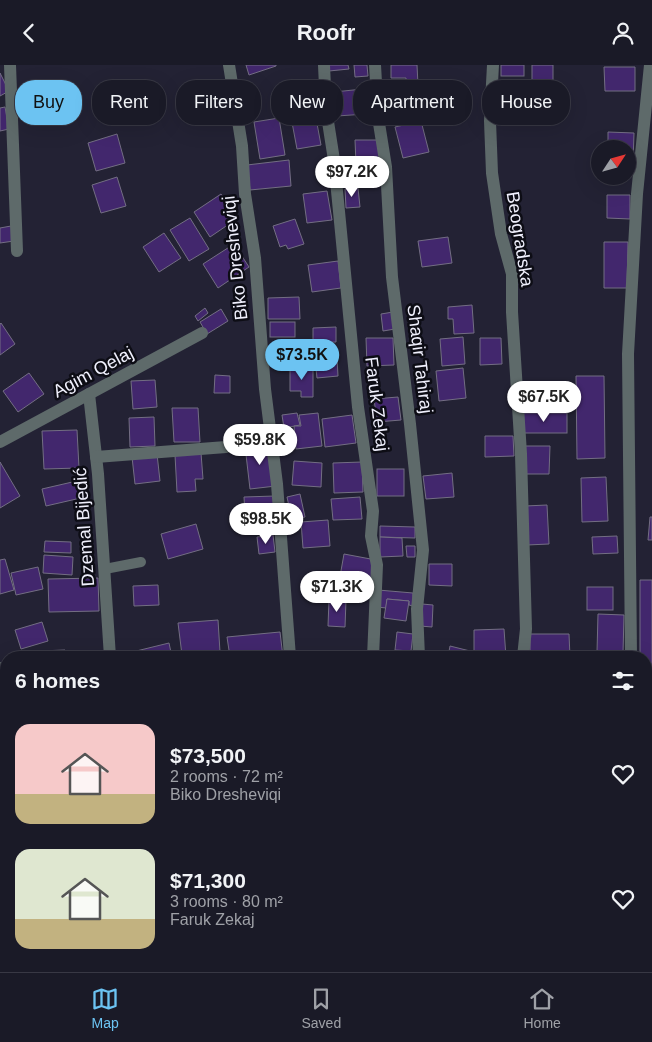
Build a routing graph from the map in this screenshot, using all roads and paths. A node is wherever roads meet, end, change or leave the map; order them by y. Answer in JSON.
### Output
{"nodes":[{"id":1,"x":10,"y":65,"type":"edge"},
{"id":2,"x":229,"y":65,"type":"edge"},
{"id":3,"x":324,"y":65,"type":"edge"},
{"id":4,"x":376,"y":65,"type":"edge"},
{"id":5,"x":493,"y":65,"type":"edge"},
{"id":6,"x":650,"y":65,"type":"edge"},
{"id":7,"x":17,"y":251,"type":"dead end"},
{"id":8,"x":202,"y":333,"type":"dead end"},
{"id":9,"x":89,"y":394,"type":"junction"},
{"id":10,"x":0,"y":442,"type":"edge"},
{"id":11,"x":226,"y":447,"type":"dead end"},
{"id":12,"x":96,"y":457,"type":"junction"},
{"id":13,"x":141,"y":562,"type":"dead end"},
{"id":14,"x":105,"y":569,"type":"junction"},
{"id":15,"x":110,"y":651,"type":"edge"},
{"id":16,"x":290,"y":651,"type":"edge"},
{"id":17,"x":373,"y":651,"type":"edge"},
{"id":18,"x":418,"y":651,"type":"edge"},
{"id":19,"x":524,"y":651,"type":"edge"},
{"id":20,"x":631,"y":651,"type":"edge"}],
"edges":[{"from":1,"to":7,"type":"street"},
{"from":2,"to":16,"type":"street","name":"Biko Dresheviqi"},
{"from":3,"to":17,"type":"street","name":"Faruk Zekaj"},
{"from":4,"to":18,"type":"street","name":"Shaqir Tahiraj"},
{"from":5,"to":19,"type":"street","name":"Beogradska"},
{"from":6,"to":20,"type":"street"},
{"from":8,"to":9,"type":"street","name":"Agim Qelaj"},
{"from":9,"to":10,"type":"street","name":"Agim Qelaj"},
{"from":9,"to":12,"type":"street","name":"Dzemal Bijedić"},
{"from":11,"to":12,"type":"street"},
{"from":12,"to":14,"type":"street","name":"Dzemal Bijedić"},
{"from":13,"to":14,"type":"lane"},
{"from":14,"to":15,"type":"street","name":"Dzemal Bijedić"}]}
